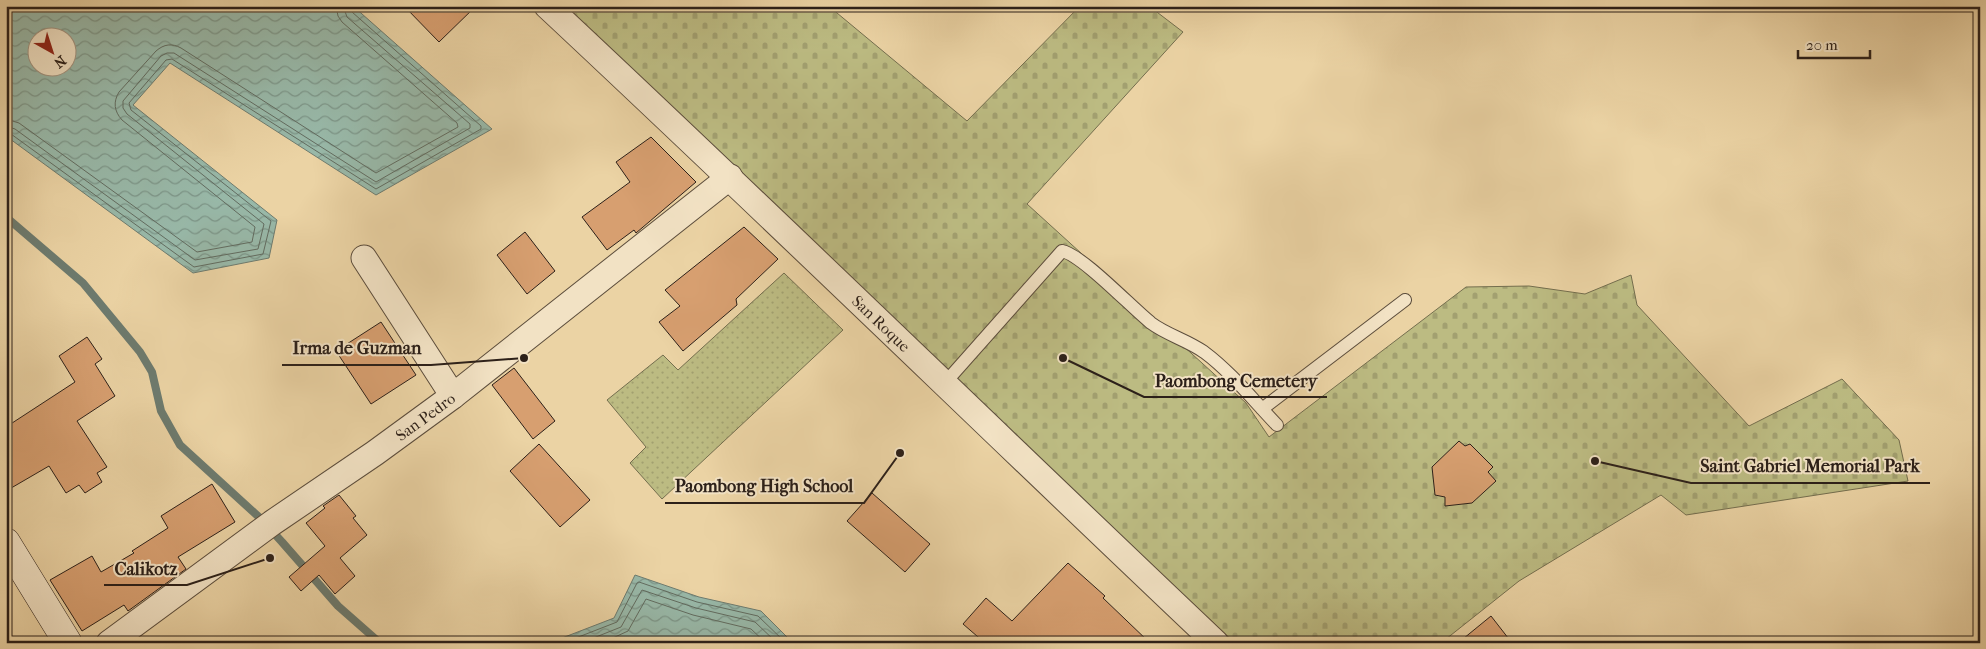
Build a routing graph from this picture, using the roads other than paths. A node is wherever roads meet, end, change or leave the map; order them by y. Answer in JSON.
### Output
{"nodes":[{"id":1,"x":547,"y":6,"type":"edge"},
{"id":2,"x":730,"y":177,"type":"junction"},
{"id":3,"x":364,"y":258,"type":"dead end"},
{"id":4,"x":1405,"y":300,"type":"dead end"},
{"id":5,"x":944,"y":384,"type":"junction"},
{"id":6,"x":453,"y":396,"type":"junction"},
{"id":7,"x":1262,"y":409,"type":"junction"},
{"id":8,"x":1277,"y":425,"type":"dead end"},
{"id":9,"x":6,"y":542,"type":"edge"},
{"id":10,"x":68,"y":643,"type":"edge"},
{"id":11,"x":109,"y":643,"type":"edge"},
{"id":12,"x":1216,"y":643,"type":"edge"}],
"edges":[{"from":1,"to":2,"type":"street","name":"San Roque"},
{"from":2,"to":5,"type":"street","name":"San Roque"},
{"from":2,"to":6,"type":"street","name":"San Pedro"},
{"from":3,"to":6,"type":"street"},
{"from":4,"to":7,"type":"lane"},
{"from":5,"to":7,"type":"lane"},
{"from":5,"to":12,"type":"street","name":"San Roque"},
{"from":6,"to":11,"type":"street","name":"San Pedro"},
{"from":7,"to":8,"type":"lane"},
{"from":9,"to":10,"type":"street"}]}
